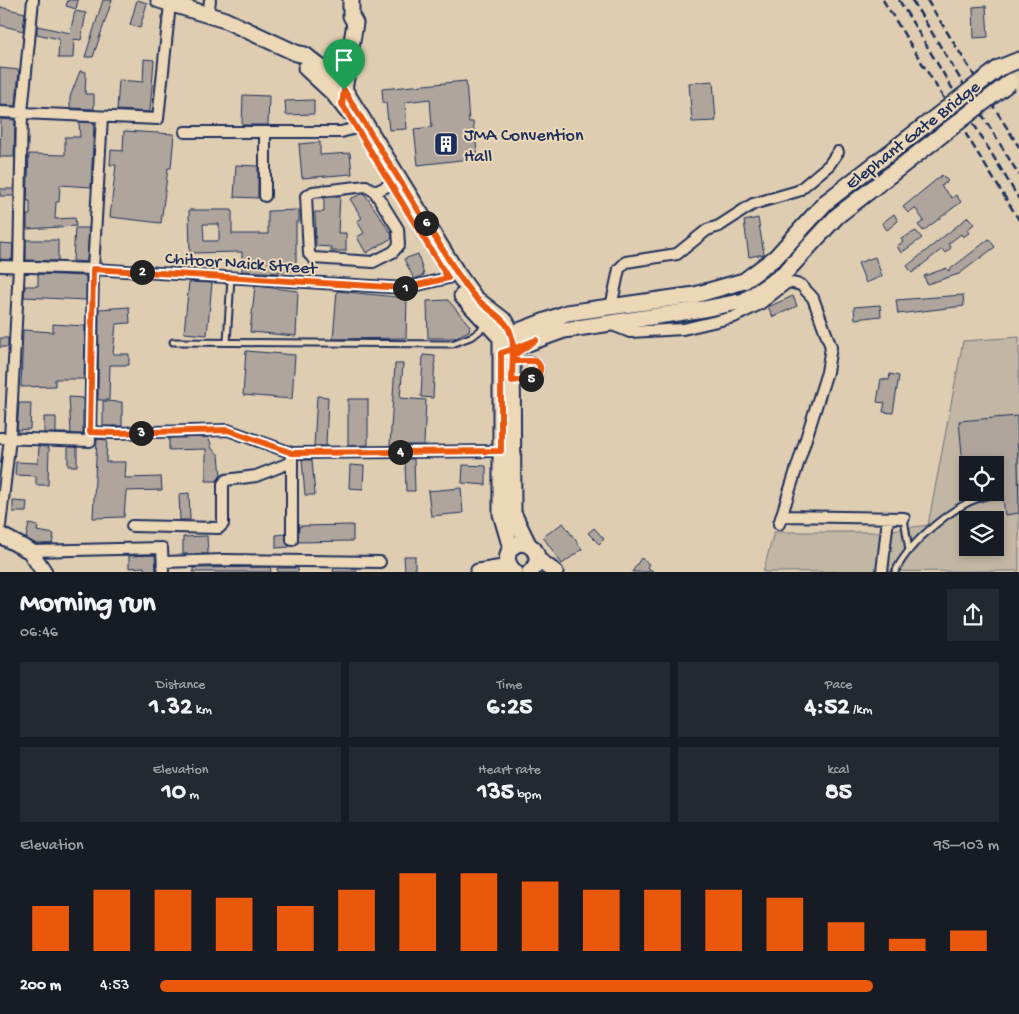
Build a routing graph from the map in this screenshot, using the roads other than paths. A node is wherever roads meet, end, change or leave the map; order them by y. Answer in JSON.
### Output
{"nodes":[{"id":1,"x":33,"y":0,"type":"edge"},
{"id":2,"x":351,"y":0,"type":"edge"},
{"id":3,"x":165,"y":2,"type":"edge"},
{"id":4,"x":209,"y":7,"type":"edge"},
{"id":5,"x":1019,"y":60,"type":"edge"},
{"id":6,"x":1015,"y":79,"type":"edge"},
{"id":7,"x":339,"y":92,"type":"junction"},
{"id":8,"x":0,"y":112,"type":"edge"},
{"id":9,"x":22,"y":114,"type":"junction"},
{"id":10,"x":102,"y":117,"type":"junction"},
{"id":11,"x":362,"y":126,"type":"junction"},
{"id":12,"x":185,"y":132,"type":"dead end"},
{"id":13,"x":265,"y":133,"type":"junction"},
{"id":14,"x":838,"y":152,"type":"dead end"},
{"id":15,"x":392,"y":184,"type":"junction"},
{"id":16,"x":375,"y":192,"type":"junction"},
{"id":17,"x":265,"y":196,"type":"dead end"},
{"id":18,"x":0,"y":266,"type":"edge"},
{"id":19,"x":19,"y":266,"type":"junction"},
{"id":20,"x":93,"y":269,"type":"junction"},
{"id":21,"x":231,"y":277,"type":"junction"},
{"id":22,"x":448,"y":278,"type":"junction"},
{"id":23,"x":611,"y":307,"type":"junction"},
{"id":24,"x":610,"y":323,"type":"junction"},
{"id":25,"x":488,"y":324,"type":"junction"},
{"id":26,"x":173,"y":342,"type":"dead end"},
{"id":27,"x":227,"y":342,"type":"junction"},
{"id":28,"x":509,"y":348,"type":"junction"},
{"id":29,"x":512,"y":381,"type":"junction"},
{"id":30,"x":90,"y":437,"type":"junction"},
{"id":31,"x":5,"y":438,"type":"edge"},
{"id":32,"x":501,"y":451,"type":"junction"},
{"id":33,"x":292,"y":458,"type":"junction"},
{"id":34,"x":972,"y":501,"type":"edge"},
{"id":35,"x":888,"y":518,"type":"junction"},
{"id":36,"x":904,"y":518,"type":"joint"},
{"id":37,"x":0,"y":526,"type":"edge"},
{"id":38,"x":132,"y":526,"type":"dead end"},
{"id":39,"x":0,"y":535,"type":"edge"},
{"id":40,"x":292,"y":540,"type":"dead end"},
{"id":41,"x":528,"y":544,"type":"junction"},
{"id":42,"x":510,"y":548,"type":"junction"},
{"id":43,"x":30,"y":550,"type":"junction"},
{"id":44,"x":909,"y":551,"type":"junction"},
{"id":45,"x":380,"y":562,"type":"dead end"},
{"id":46,"x":534,"y":565,"type":"edge"},
{"id":47,"x":163,"y":567,"type":"edge"},
{"id":48,"x":512,"y":569,"type":"edge"},
{"id":49,"x":44,"y":572,"type":"edge"},
{"id":50,"x":478,"y":572,"type":"edge"},
{"id":51,"x":555,"y":572,"type":"edge"},
{"id":52,"x":882,"y":572,"type":"edge"},
{"id":53,"x":894,"y":572,"type":"edge"}],
"edges":[{"from":1,"to":9,"type":"street"},
{"from":2,"to":7,"type":"main road"},
{"from":3,"to":4,"type":"main road"},
{"from":3,"to":10,"type":"street"},
{"from":4,"to":7,"type":"main road"},
{"from":5,"to":23,"type":"main road","name":"Elephant Gate Bridge","bridge":true},
{"from":6,"to":24,"type":"main road","name":"Elephant Gate Bridge","bridge":true},
{"from":7,"to":11,"type":"main road"},
{"from":8,"to":9,"type":"street"},
{"from":9,"to":10,"type":"street"},
{"from":9,"to":19,"type":"street"},
{"from":10,"to":20,"type":"street"},
{"from":11,"to":13,"type":"street"},
{"from":11,"to":15,"type":"main road"},
{"from":11,"to":28,"type":"main road"},
{"from":12,"to":13,"type":"street"},
{"from":13,"to":17,"type":"street"},
{"from":14,"to":23,"type":"street"},
{"from":15,"to":16,"type":"street"},
{"from":15,"to":22,"type":"main road"},
{"from":16,"to":16,"type":"street"},
{"from":18,"to":19,"type":"street","name":"Chitoor Naick Street"},
{"from":19,"to":20,"type":"street","name":"Chitoor Naick Street"},
{"from":19,"to":31,"type":"street"},
{"from":20,"to":21,"type":"street","name":"Chitoor Naick Street"},
{"from":20,"to":30,"type":"street"},
{"from":21,"to":22,"type":"street","name":"Chitoor Naick Street"},
{"from":21,"to":27,"type":"lane"},
{"from":22,"to":25,"type":"main road"},
{"from":23,"to":28,"type":"main road","name":"Elephant Gate Bridge"},
{"from":24,"to":28,"type":"main road","name":"Elephant Gate Bridge"},
{"from":24,"to":35,"type":"street"},
{"from":25,"to":27,"type":"lane"},
{"from":25,"to":28,"type":"main road"},
{"from":26,"to":27,"type":"lane"},
{"from":28,"to":29,"type":"main road"},
{"from":28,"to":29,"type":"lane"},
{"from":28,"to":32,"type":"main road"},
{"from":29,"to":41,"type":"main road"},
{"from":30,"to":31,"type":"street"},
{"from":30,"to":33,"type":"street"},
{"from":31,"to":37,"type":"street"},
{"from":32,"to":33,"type":"street"},
{"from":32,"to":42,"type":"main road"},
{"from":33,"to":38,"type":"street"},
{"from":33,"to":40,"type":"street"},
{"from":34,"to":44,"type":"lane"},
{"from":35,"to":36,"type":"street"},
{"from":35,"to":52,"type":"street"},
{"from":36,"to":44,"type":"lane"},
{"from":39,"to":43,"type":"main road"},
{"from":41,"to":42,"type":"main road"},
{"from":41,"to":46,"type":"main road"},
{"from":42,"to":48,"type":"main road"},
{"from":43,"to":47,"type":"street"},
{"from":43,"to":49,"type":"main road"},
{"from":44,"to":53,"type":"lane"},
{"from":45,"to":47,"type":"street"},
{"from":46,"to":51,"type":"main road"},
{"from":48,"to":50,"type":"main road"}]}
